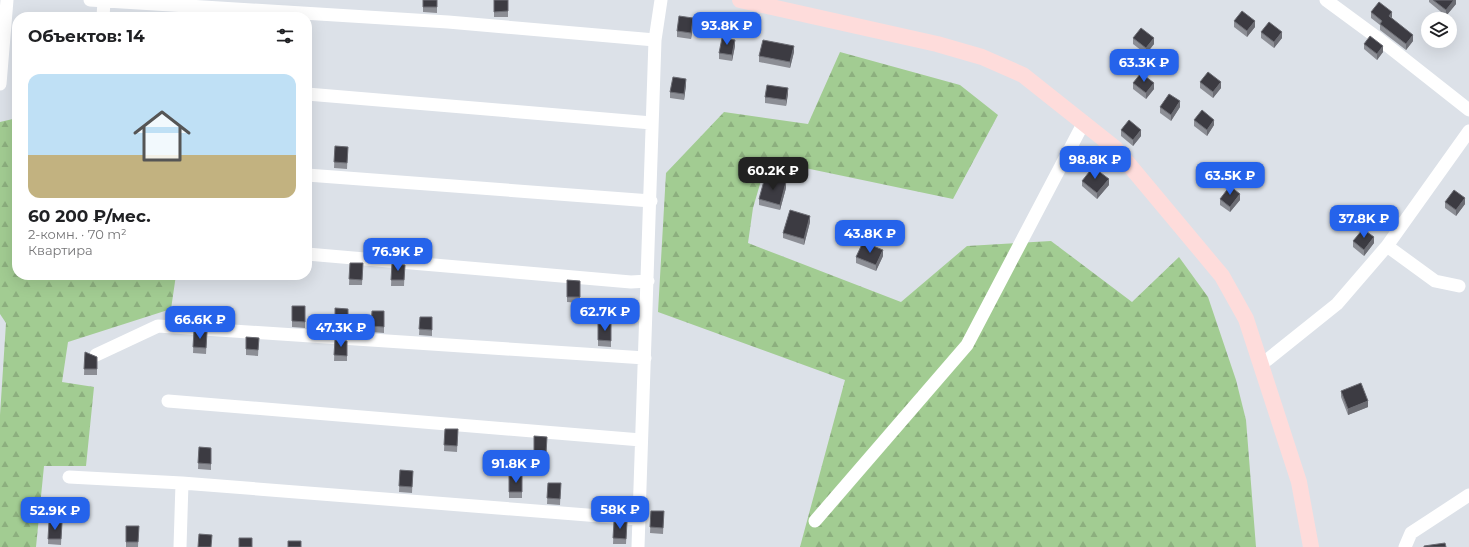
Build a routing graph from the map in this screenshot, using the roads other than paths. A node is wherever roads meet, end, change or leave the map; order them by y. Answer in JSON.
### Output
{"nodes":[{"id":1,"x":7,"y":0,"type":"edge"},
{"id":2,"x":90,"y":0,"type":"edge"},
{"id":3,"x":661,"y":0,"type":"edge"},
{"id":4,"x":740,"y":0,"type":"edge"},
{"id":5,"x":1326,"y":0,"type":"edge"},
{"id":6,"x":104,"y":1,"type":"edge"},
{"id":7,"x":103,"y":12,"type":"edge"},
{"id":8,"x":196,"y":12,"type":"edge"},
{"id":9,"x":312,"y":17,"type":"edge"},
{"id":10,"x":655,"y":40,"type":"junction"},
{"id":11,"x":0,"y":84,"type":"edge"},
{"id":12,"x":312,"y":94,"type":"edge"},
{"id":13,"x":1469,"y":110,"type":"edge"},
{"id":14,"x":1084,"y":122,"type":"junction"},
{"id":15,"x":652,"y":123,"type":"junction"},
{"id":16,"x":1469,"y":131,"type":"edge"},
{"id":17,"x":312,"y":175,"type":"edge"},
{"id":18,"x":651,"y":201,"type":"junction"},
{"id":19,"x":1387,"y":246,"type":"junction"},
{"id":20,"x":312,"y":254,"type":"edge"},
{"id":21,"x":648,"y":281,"type":"junction"},
{"id":22,"x":1459,"y":286,"type":"dead end"},
{"id":23,"x":96,"y":355,"type":"edge"},
{"id":24,"x":645,"y":358,"type":"junction"},
{"id":25,"x":1262,"y":364,"type":"junction"},
{"id":26,"x":168,"y":401,"type":"dead end"},
{"id":27,"x":641,"y":440,"type":"junction"},
{"id":28,"x":69,"y":477,"type":"dead end"},
{"id":29,"x":182,"y":483,"type":"junction"},
{"id":30,"x":1469,"y":495,"type":"edge"},
{"id":31,"x":638,"y":519,"type":"junction"},
{"id":32,"x":815,"y":521,"type":"dead end"},
{"id":33,"x":180,"y":547,"type":"edge"},
{"id":34,"x":638,"y":547,"type":"edge"},
{"id":35,"x":1311,"y":547,"type":"edge"},
{"id":36,"x":1405,"y":547,"type":"edge"}],
"edges":[{"from":1,"to":11,"type":"street"},
{"from":2,"to":6,"type":"street"},
{"from":3,"to":10,"type":"street"},
{"from":4,"to":14,"type":"main road"},
{"from":5,"to":13,"type":"street"},
{"from":6,"to":7,"type":"street"},
{"from":6,"to":8,"type":"street"},
{"from":9,"to":10,"type":"street"},
{"from":10,"to":15,"type":"street"},
{"from":12,"to":15,"type":"street"},
{"from":14,"to":25,"type":"main road"},
{"from":14,"to":32,"type":"street"},
{"from":15,"to":18,"type":"street"},
{"from":16,"to":19,"type":"street"},
{"from":17,"to":18,"type":"street"},
{"from":18,"to":21,"type":"street"},
{"from":19,"to":22,"type":"street"},
{"from":19,"to":25,"type":"street"},
{"from":20,"to":21,"type":"street"},
{"from":21,"to":24,"type":"street"},
{"from":23,"to":24,"type":"street"},
{"from":24,"to":27,"type":"street"},
{"from":25,"to":35,"type":"main road"},
{"from":26,"to":27,"type":"street"},
{"from":27,"to":31,"type":"street"},
{"from":28,"to":29,"type":"street"},
{"from":29,"to":31,"type":"street"},
{"from":29,"to":33,"type":"street"},
{"from":30,"to":36,"type":"street"},
{"from":31,"to":34,"type":"street"}]}
